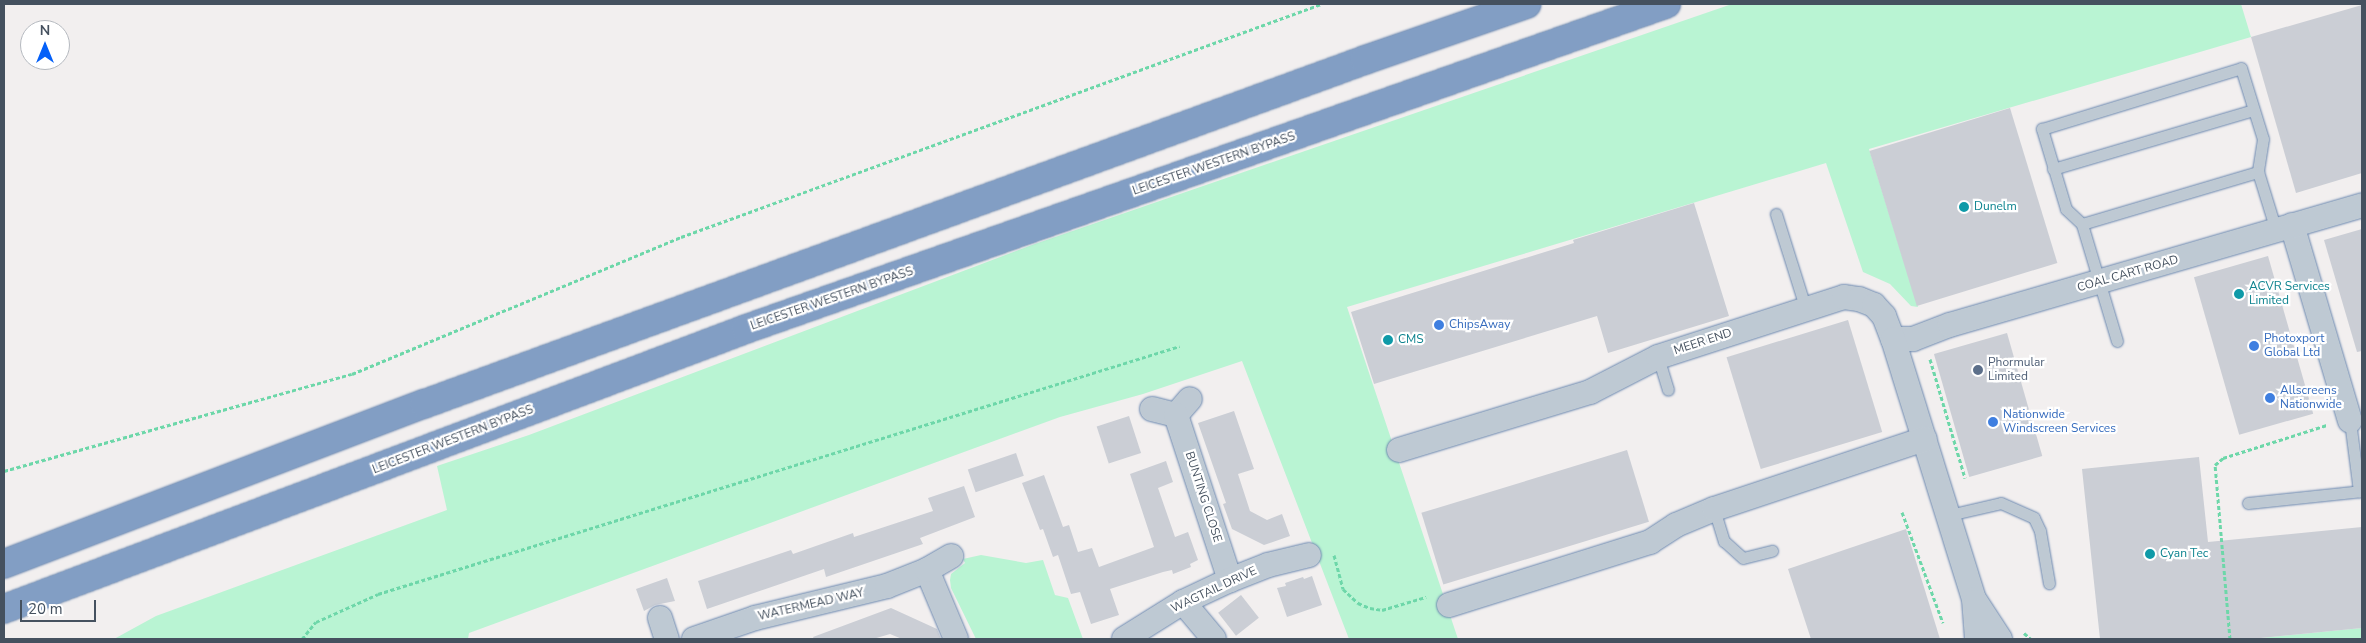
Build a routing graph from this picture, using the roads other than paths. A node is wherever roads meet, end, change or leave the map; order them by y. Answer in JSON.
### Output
{"nodes":[{"id":1,"x":1528,"y":4,"type":"edge"},
{"id":2,"x":1666,"y":4,"type":"edge"},
{"id":3,"x":2254,"y":110,"type":"junction"},
{"id":4,"x":2053,"y":169,"type":"junction"},
{"id":5,"x":2258,"y":172,"type":"junction"},
{"id":6,"x":2362,"y":205,"type":"edge"},
{"id":7,"x":1776,"y":214,"type":"dead end"},
{"id":8,"x":2082,"y":224,"type":"junction"},
{"id":9,"x":2284,"y":227,"type":"junction"},
{"id":10,"x":2100,"y":282,"type":"junction"},
{"id":11,"x":1806,"y":310,"type":"junction"},
{"id":12,"x":1893,"y":339,"type":"junction"},
{"id":13,"x":2117,"y":341,"type":"dead end"},
{"id":14,"x":1658,"y":357,"type":"junction"},
{"id":15,"x":1668,"y":390,"type":"dead end"},
{"id":16,"x":1152,"y":409,"type":"dead end"},
{"id":17,"x":2350,"y":421,"type":"joint"},
{"id":18,"x":1925,"y":439,"type":"junction"},
{"id":19,"x":1399,"y":450,"type":"dead end"},
{"id":20,"x":2361,"y":491,"type":"edge"},
{"id":21,"x":2248,"y":503,"type":"dead end"},
{"id":22,"x":1714,"y":508,"type":"junction"},
{"id":23,"x":1949,"y":515,"type":"junction"},
{"id":24,"x":1772,"y":551,"type":"dead end"},
{"id":25,"x":1321,"y":553,"type":"road end"},
{"id":26,"x":951,"y":556,"type":"dead end"},
{"id":27,"x":4,"y":564,"type":"edge"},
{"id":28,"x":927,"y":570,"type":"junction"},
{"id":29,"x":1230,"y":580,"type":"junction"},
{"id":30,"x":2049,"y":583,"type":"dead end"},
{"id":31,"x":1974,"y":599,"type":"junction"},
{"id":32,"x":1183,"y":602,"type":"junction"},
{"id":33,"x":1449,"y":605,"type":"road end"},
{"id":34,"x":4,"y":609,"type":"edge"},
{"id":35,"x":694,"y":639,"type":"edge"},
{"id":36,"x":956,"y":639,"type":"edge"},
{"id":37,"x":1124,"y":639,"type":"edge"},
{"id":38,"x":1214,"y":639,"type":"edge"},
{"id":39,"x":1977,"y":639,"type":"edge"},
{"id":40,"x":2000,"y":639,"type":"edge"}],
"edges":[{"from":1,"to":27,"type":"highway"},
{"from":2,"to":34,"type":"highway","name":"LEICESTER WESTERN BYPASS"},
{"from":3,"to":4,"type":"lane"},
{"from":3,"to":4,"type":"lane"},
{"from":3,"to":5,"type":"lane"},
{"from":4,"to":8,"type":"lane"},
{"from":5,"to":8,"type":"lane"},
{"from":5,"to":9,"type":"lane"},
{"from":6,"to":9,"type":"street","name":"COAL CART ROAD"},
{"from":7,"to":11,"type":"lane"},
{"from":8,"to":10,"type":"lane"},
{"from":9,"to":10,"type":"street","name":"COAL CART ROAD"},
{"from":9,"to":17,"type":"street"},
{"from":10,"to":12,"type":"street","name":"COAL CART ROAD"},
{"from":10,"to":13,"type":"lane"},
{"from":11,"to":12,"type":"street","name":"MEER END"},
{"from":11,"to":14,"type":"street","name":"MEER END"},
{"from":12,"to":18,"type":"street","name":"MEER END"},
{"from":14,"to":15,"type":"lane"},
{"from":14,"to":19,"type":"street","name":"MEER END"},
{"from":16,"to":29,"type":"street","name":"BUNTING CLOSE"},
{"from":17,"to":20,"type":"lane"},
{"from":18,"to":22,"type":"street"},
{"from":18,"to":23,"type":"street","name":"MEER END"},
{"from":20,"to":21,"type":"lane"},
{"from":22,"to":24,"type":"lane"},
{"from":22,"to":33,"type":"street"},
{"from":23,"to":30,"type":"lane"},
{"from":23,"to":31,"type":"street","name":"MEER END"},
{"from":25,"to":29,"type":"street","name":"WAGTAIL DRIVE"},
{"from":26,"to":28,"type":"street","name":"WATERMEAD WAY"},
{"from":28,"to":35,"type":"street","name":"WATERMEAD WAY"},
{"from":28,"to":36,"type":"street"},
{"from":29,"to":32,"type":"street","name":"WAGTAIL DRIVE"},
{"from":31,"to":39,"type":"street","name":"MEER END"},
{"from":31,"to":40,"type":"street","name":"MEER END"},
{"from":32,"to":37,"type":"street","name":"WAGTAIL DRIVE"},
{"from":32,"to":38,"type":"street"}]}
